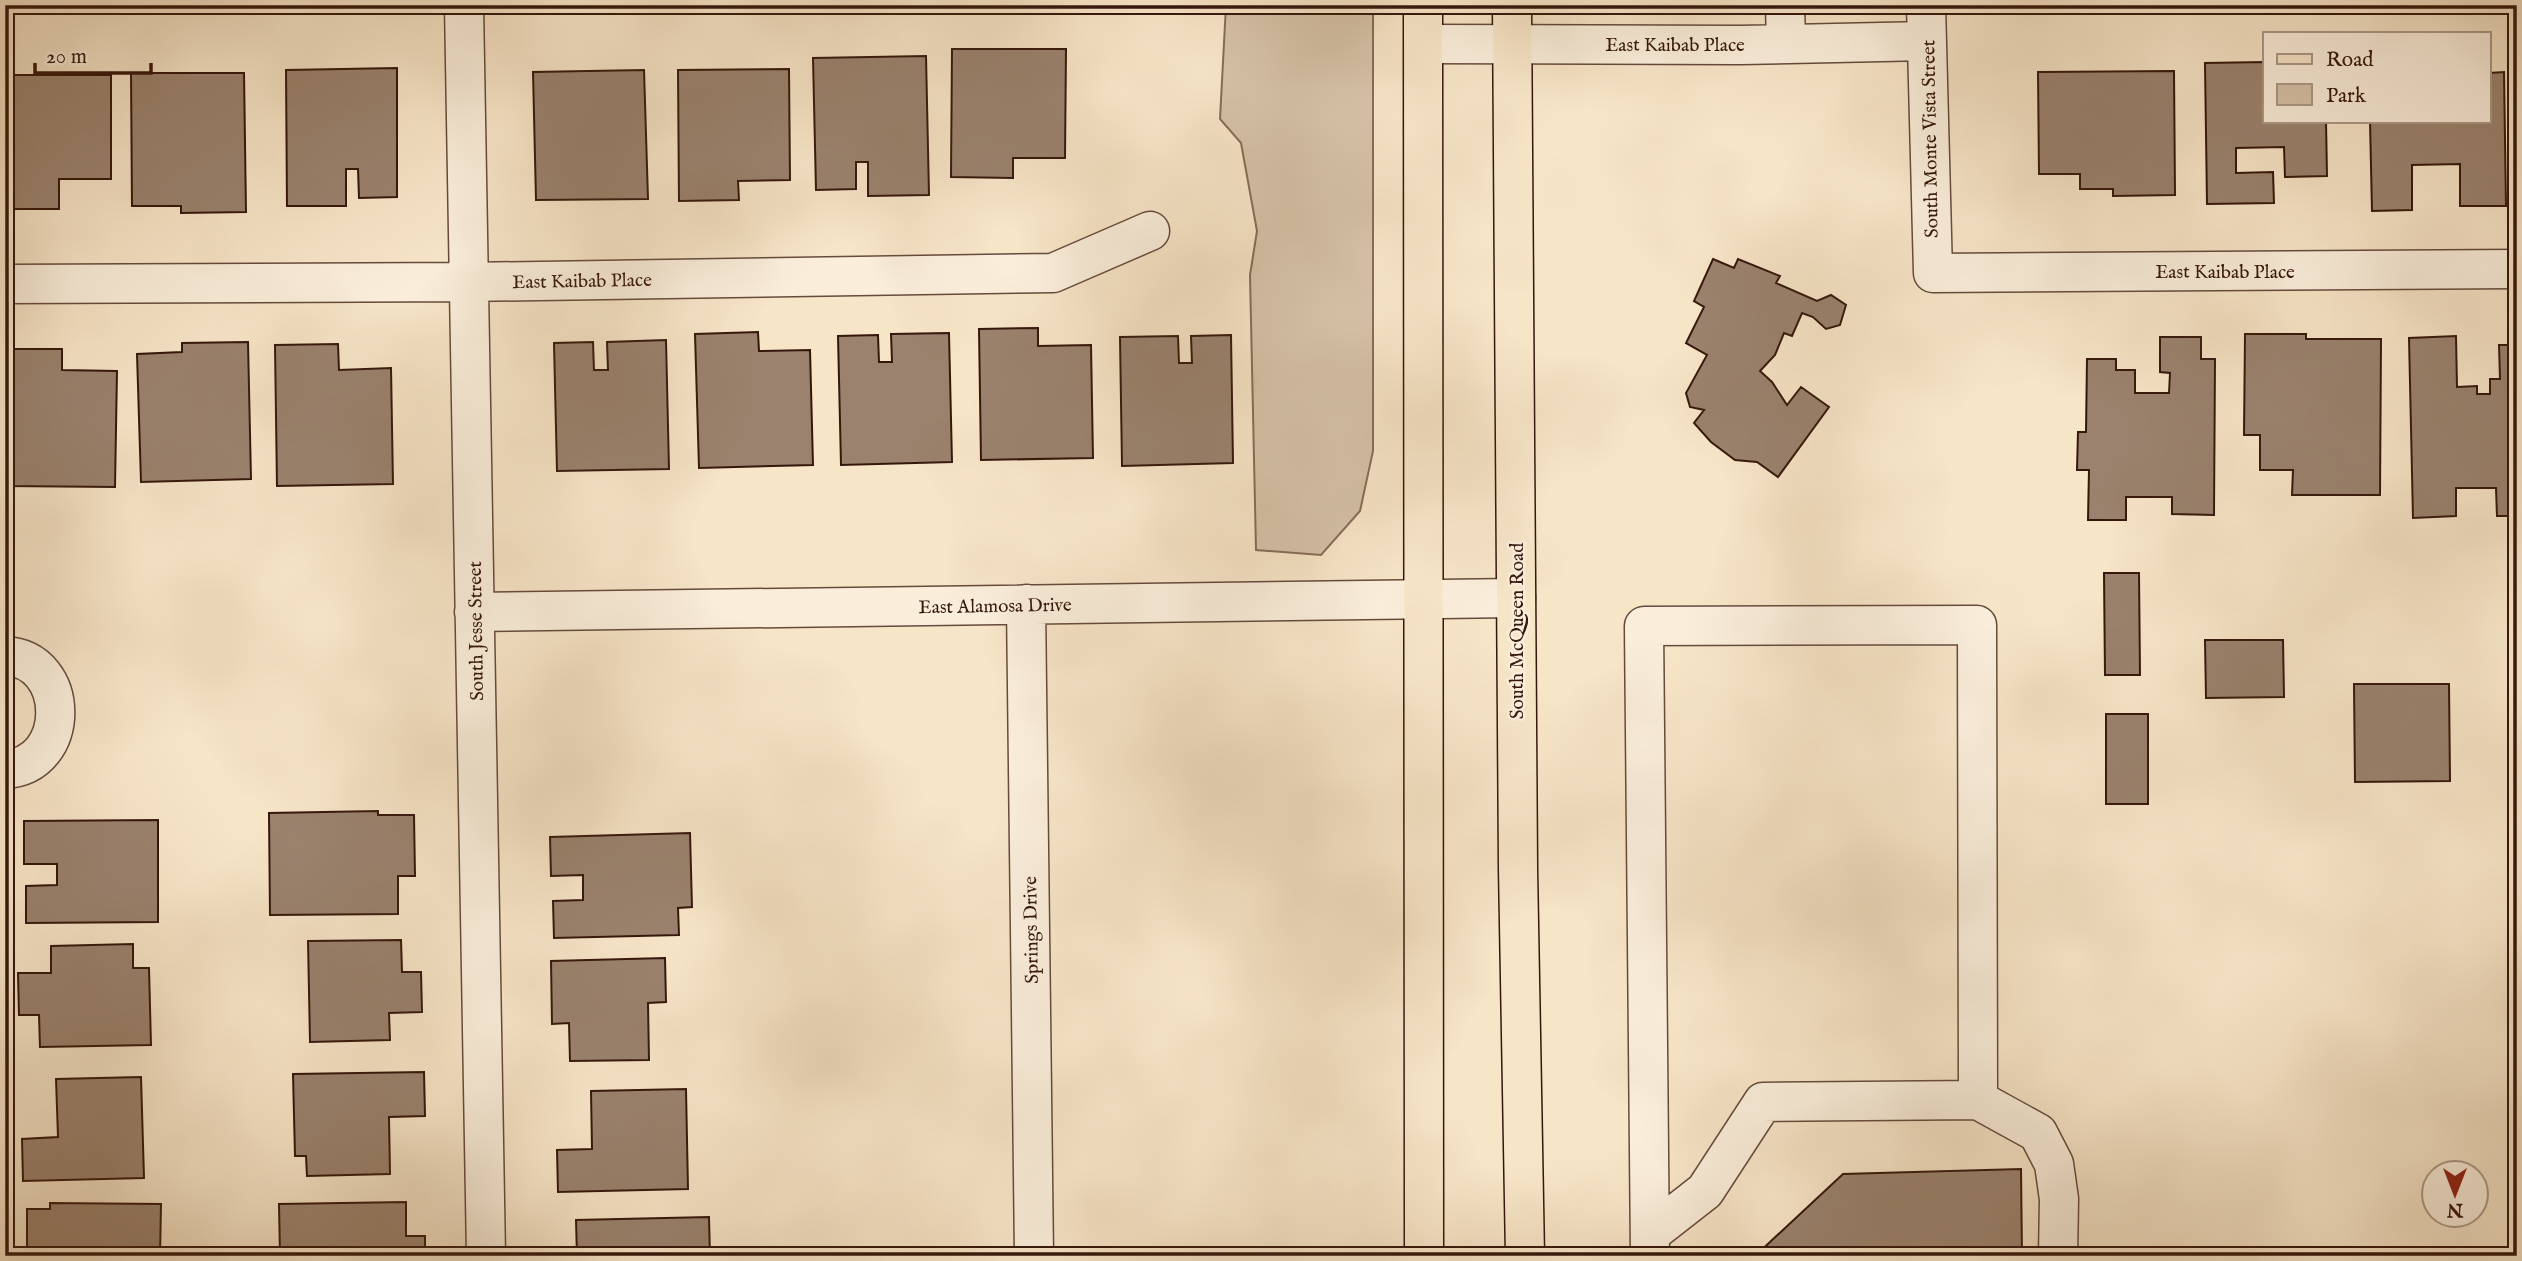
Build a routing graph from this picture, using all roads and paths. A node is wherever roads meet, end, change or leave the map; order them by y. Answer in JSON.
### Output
{"nodes":[{"id":1,"x":464,"y":5,"type":"edge"},
{"id":2,"x":1423,"y":5,"type":"edge"},
{"id":3,"x":1512,"y":5,"type":"edge"},
{"id":4,"x":1785,"y":5,"type":"edge"},
{"id":5,"x":1926,"y":23,"type":"edge"},
{"id":6,"x":1512,"y":43,"type":"junction"},
{"id":7,"x":1786,"y":43,"type":"junction"},
{"id":8,"x":1424,"y":44,"type":"junction"},
{"id":9,"x":1150,"y":231,"type":"dead end"},
{"id":10,"x":2517,"y":269,"type":"edge"},
{"id":11,"x":1933,"y":273,"type":"joint"},
{"id":12,"x":469,"y":282,"type":"junction"},
{"id":13,"x":5,"y":284,"type":"edge"},
{"id":14,"x":1516,"y":598,"type":"junction"},
{"id":15,"x":1423,"y":599,"type":"junction"},
{"id":16,"x":1026,"y":604,"type":"junction"},
{"id":17,"x":474,"y":612,"type":"junction"},
{"id":18,"x":5,"y":656,"type":"edge"},
{"id":19,"x":5,"y":769,"type":"edge"},
{"id":20,"x":1978,"y":1100,"type":"junction"},
{"id":21,"x":1650,"y":1245,"type":"edge"},
{"id":22,"x":486,"y":1256,"type":"edge"},
{"id":23,"x":1034,"y":1256,"type":"edge"},
{"id":24,"x":1424,"y":1256,"type":"edge"},
{"id":25,"x":1525,"y":1256,"type":"edge"},
{"id":26,"x":2058,"y":1256,"type":"edge"}],
"edges":[{"from":1,"to":12,"type":"street","name":"South Jesse Street"},
{"from":2,"to":8,"type":"main road"},
{"from":3,"to":6,"type":"main road","name":"South McQueen Road"},
{"from":4,"to":7,"type":"street"},
{"from":5,"to":7,"type":"street","name":"East Kaibab Place"},
{"from":5,"to":11,"type":"street","name":"South Monte Vista Street"},
{"from":6,"to":7,"type":"street","name":"East Kaibab Place"},
{"from":6,"to":8,"type":"street","name":"East Kaibab Place"},
{"from":6,"to":14,"type":"main road","name":"South McQueen Road"},
{"from":8,"to":15,"type":"main road"},
{"from":9,"to":12,"type":"street","name":"East Kaibab Place"},
{"from":10,"to":11,"type":"street","name":"East Kaibab Place"},
{"from":12,"to":13,"type":"street","name":"East Kaibab Place"},
{"from":12,"to":17,"type":"street","name":"South Jesse Street"},
{"from":14,"to":15,"type":"street","name":"East Alamosa Drive"},
{"from":14,"to":25,"type":"main road","name":"South McQueen Road"},
{"from":15,"to":16,"type":"street","name":"East Alamosa Drive"},
{"from":15,"to":24,"type":"main road"},
{"from":16,"to":17,"type":"street","name":"East Alamosa Drive"},
{"from":16,"to":23,"type":"street","name":"Springs Drive"},
{"from":17,"to":22,"type":"street","name":"South Jesse Street"},
{"from":18,"to":19,"type":"street"},
{"from":20,"to":21,"type":"street"},
{"from":20,"to":21,"type":"street"},
{"from":20,"to":26,"type":"street"}]}
